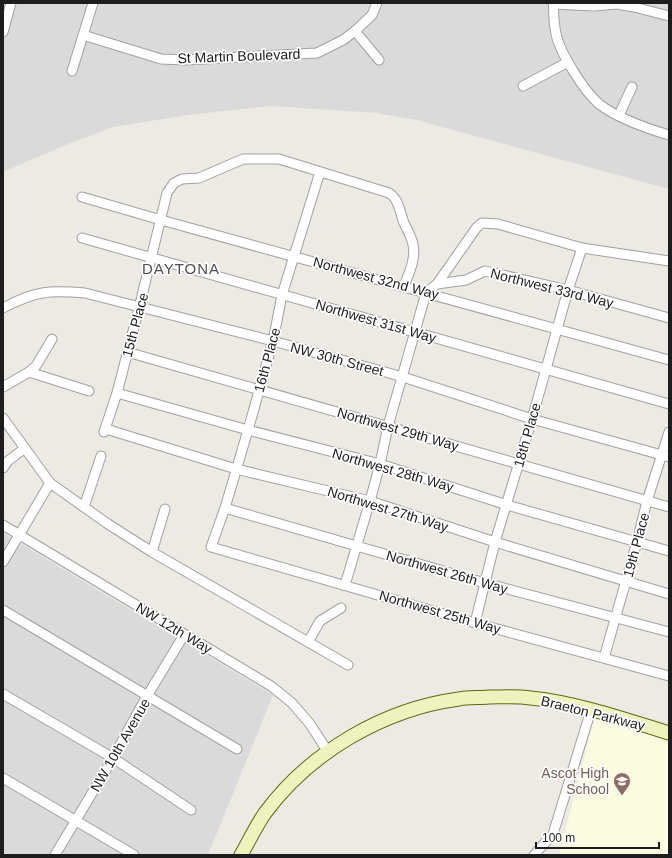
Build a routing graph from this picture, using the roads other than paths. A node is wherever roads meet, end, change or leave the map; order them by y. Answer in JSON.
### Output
{"nodes":[{"id":1,"x":11,"y":3,"type":"edge"},
{"id":2,"x":93,"y":3,"type":"edge"},
{"id":3,"x":377,"y":3,"type":"edge"},
{"id":4,"x":553,"y":4,"type":"edge"},
{"id":5,"x":669,"y":16,"type":"edge"},
{"id":6,"x":355,"y":31,"type":"junction"},
{"id":7,"x":3,"y":32,"type":"edge"},
{"id":8,"x":83,"y":35,"type":"junction"},
{"id":9,"x":379,"y":60,"type":"dead end"},
{"id":10,"x":568,"y":62,"type":"junction"},
{"id":11,"x":72,"y":71,"type":"dead end"},
{"id":12,"x":523,"y":86,"type":"dead end"},
{"id":13,"x":632,"y":87,"type":"dead end"},
{"id":14,"x":619,"y":116,"type":"junction"},
{"id":15,"x":669,"y":135,"type":"edge"},
{"id":16,"x":320,"y":172,"type":"junction"},
{"id":17,"x":82,"y":197,"type":"dead end"},
{"id":18,"x":161,"y":220,"type":"junction"},
{"id":19,"x":82,"y":238,"type":"dead end"},
{"id":20,"x":582,"y":248,"type":"junction"},
{"id":21,"x":294,"y":256,"type":"junction"},
{"id":22,"x":152,"y":258,"type":"junction"},
{"id":23,"x":669,"y":261,"type":"edge"},
{"id":24,"x":437,"y":284,"type":"junction"},
{"id":25,"x":404,"y":286,"type":"junction"},
{"id":26,"x":568,"y":290,"type":"junction"},
{"id":27,"x":426,"y":292,"type":"junction"},
{"id":28,"x":282,"y":295,"type":"junction"},
{"id":29,"x":3,"y":308,"type":"edge"},
{"id":30,"x":139,"y":308,"type":"junction"},
{"id":31,"x":669,"y":318,"type":"edge"},
{"id":32,"x":557,"y":329,"type":"junction"},
{"id":33,"x":415,"y":332,"type":"junction"},
{"id":34,"x":52,"y":339,"type":"dead end"},
{"id":35,"x":273,"y":341,"type":"junction"},
{"id":36,"x":127,"y":352,"type":"junction"},
{"id":37,"x":669,"y":360,"type":"edge"},
{"id":38,"x":546,"y":369,"type":"junction"},
{"id":39,"x":29,"y":372,"type":"junction"},
{"id":40,"x":403,"y":377,"type":"junction"},
{"id":41,"x":3,"y":387,"type":"edge"},
{"id":42,"x":259,"y":389,"type":"junction"},
{"id":43,"x":89,"y":391,"type":"dead end"},
{"id":44,"x":117,"y":393,"type":"junction"},
{"id":45,"x":669,"y":404,"type":"edge"},
{"id":46,"x":3,"y":418,"type":"edge"},
{"id":47,"x":532,"y":419,"type":"junction"},
{"id":48,"x":388,"y":426,"type":"junction"},
{"id":49,"x":248,"y":430,"type":"junction"},
{"id":50,"x":105,"y":431,"type":"joint"},
{"id":51,"x":669,"y":432,"type":"edge"},
{"id":52,"x":25,"y":448,"type":"junction"},
{"id":53,"x":101,"y":456,"type":"dead end"},
{"id":54,"x":666,"y":456,"type":"edge"},
{"id":55,"x":380,"y":464,"type":"junction"},
{"id":56,"x":519,"y":464,"type":"junction"},
{"id":57,"x":3,"y":468,"type":"edge"},
{"id":58,"x":236,"y":469,"type":"junction"},
{"id":59,"x":50,"y":483,"type":"junction"},
{"id":60,"x":647,"y":500,"type":"junction"},
{"id":61,"x":370,"y":501,"type":"junction"},
{"id":62,"x":507,"y":505,"type":"junction"},
{"id":63,"x":84,"y":507,"type":"junction"},
{"id":64,"x":669,"y":507,"type":"edge"},
{"id":65,"x":225,"y":508,"type":"junction"},
{"id":66,"x":165,"y":509,"type":"dead end"},
{"id":67,"x":3,"y":525,"type":"edge"},
{"id":68,"x":20,"y":535,"type":"junction"},
{"id":69,"x":495,"y":542,"type":"junction"},
{"id":70,"x":637,"y":542,"type":"junction"},
{"id":71,"x":357,"y":546,"type":"junction"},
{"id":72,"x":211,"y":547,"type":"joint"},
{"id":73,"x":669,"y":551,"type":"edge"},
{"id":74,"x":152,"y":552,"type":"junction"},
{"id":75,"x":3,"y":562,"type":"edge"},
{"id":76,"x":626,"y":581,"type":"junction"},
{"id":77,"x":485,"y":583,"type":"junction"},
{"id":78,"x":345,"y":585,"type":"junction"},
{"id":79,"x":669,"y":594,"type":"edge"},
{"id":80,"x":341,"y":608,"type":"dead end"},
{"id":81,"x":3,"y":610,"type":"edge"},
{"id":82,"x":616,"y":618,"type":"junction"},
{"id":83,"x":475,"y":623,"type":"junction"},
{"id":84,"x":669,"y":632,"type":"edge"},
{"id":85,"x":184,"y":635,"type":"junction"},
{"id":86,"x":308,"y":642,"type":"junction"},
{"id":87,"x":604,"y":658,"type":"junction"},
{"id":88,"x":348,"y":665,"type":"dead end"},
{"id":89,"x":669,"y":676,"type":"edge"},
{"id":90,"x":3,"y":694,"type":"edge"},
{"id":91,"x":147,"y":696,"type":"junction"},
{"id":92,"x":591,"y":710,"type":"junction"},
{"id":93,"x":669,"y":733,"type":"edge"},
{"id":94,"x":237,"y":749,"type":"dead end"},
{"id":95,"x":328,"y":752,"type":"junction"},
{"id":96,"x":113,"y":758,"type":"junction"},
{"id":97,"x":3,"y":778,"type":"edge"},
{"id":98,"x":191,"y":810,"type":"dead end"},
{"id":99,"x":76,"y":821,"type":"junction"},
{"id":100,"x":55,"y":855,"type":"edge"},
{"id":101,"x":134,"y":855,"type":"edge"},
{"id":102,"x":241,"y":855,"type":"edge"},
{"id":103,"x":534,"y":855,"type":"edge"}],
"edges":[{"from":1,"to":7,"type":"street"},
{"from":2,"to":8,"type":"street"},
{"from":3,"to":6,"type":"street","name":"St Martin Boulevard"},
{"from":4,"to":5,"type":"street"},
{"from":4,"to":10,"type":"street"},
{"from":6,"to":8,"type":"street","name":"St Martin Boulevard"},
{"from":6,"to":9,"type":"street"},
{"from":8,"to":11,"type":"street"},
{"from":10,"to":12,"type":"street"},
{"from":10,"to":14,"type":"street"},
{"from":13,"to":14,"type":"street"},
{"from":14,"to":15,"type":"street"},
{"from":16,"to":18,"type":"street","name":"15th Place"},
{"from":16,"to":21,"type":"street","name":"16th Place"},
{"from":16,"to":25,"type":"street"},
{"from":17,"to":18,"type":"street","name":"Northwest 32nd Way"},
{"from":18,"to":21,"type":"street","name":"Northwest 32nd Way"},
{"from":18,"to":22,"type":"street","name":"15th Place"},
{"from":19,"to":22,"type":"street","name":"Northwest 31st Way"},
{"from":20,"to":23,"type":"street"},
{"from":20,"to":24,"type":"street"},
{"from":20,"to":26,"type":"street","name":"18th Place"},
{"from":21,"to":25,"type":"street","name":"Northwest 32nd Way"},
{"from":21,"to":28,"type":"street","name":"16th Place"},
{"from":22,"to":28,"type":"street","name":"Northwest 31st Way"},
{"from":22,"to":30,"type":"street","name":"15th Place"},
{"from":24,"to":26,"type":"street","name":"Northwest 33rd Way"},
{"from":24,"to":27,"type":"street"},
{"from":25,"to":27,"type":"street","name":"Northwest 32nd Way"},
{"from":26,"to":31,"type":"street","name":"Northwest 33rd Way"},
{"from":26,"to":32,"type":"street","name":"18th Place"},
{"from":27,"to":32,"type":"street","name":"Northwest 32nd Way"},
{"from":27,"to":33,"type":"street"},
{"from":28,"to":33,"type":"street","name":"Northwest 31st Way"},
{"from":28,"to":35,"type":"street","name":"16th Place"},
{"from":29,"to":30,"type":"street","name":"NW 30th Street"},
{"from":30,"to":35,"type":"street","name":"NW 30th Street"},
{"from":30,"to":36,"type":"street","name":"15th Place"},
{"from":32,"to":37,"type":"street","name":"Northwest 32nd Way"},
{"from":32,"to":38,"type":"street","name":"18th Place"},
{"from":33,"to":38,"type":"street","name":"Northwest 31st Way"},
{"from":33,"to":40,"type":"street"},
{"from":34,"to":39,"type":"street"},
{"from":35,"to":40,"type":"street","name":"NW 30th Street"},
{"from":35,"to":42,"type":"street","name":"16th Place"},
{"from":36,"to":42,"type":"street","name":"Northwest 29th Way"},
{"from":36,"to":44,"type":"street","name":"15th Place"},
{"from":38,"to":45,"type":"street","name":"Northwest 31st Way"},
{"from":38,"to":47,"type":"street","name":"18th Place"},
{"from":39,"to":41,"type":"street"},
{"from":39,"to":43,"type":"street"},
{"from":40,"to":47,"type":"street","name":"NW 30th Street"},
{"from":40,"to":48,"type":"street"},
{"from":42,"to":48,"type":"street","name":"Northwest 29th Way"},
{"from":42,"to":49,"type":"street","name":"16th Place"},
{"from":44,"to":49,"type":"street","name":"Northwest 28th Way"},
{"from":44,"to":50,"type":"street","name":"15th Place"},
{"from":46,"to":52,"type":"street"},
{"from":47,"to":54,"type":"street","name":"NW 30th Street"},
{"from":47,"to":56,"type":"street","name":"18th Place"},
{"from":48,"to":55,"type":"street"},
{"from":48,"to":56,"type":"street","name":"Northwest 29th Way"},
{"from":49,"to":55,"type":"street","name":"Northwest 28th Way"},
{"from":49,"to":58,"type":"street","name":"16th Place"},
{"from":50,"to":58,"type":"street","name":"Northwest 27th Way"},
{"from":51,"to":54,"type":"street","name":"19th Place"},
{"from":52,"to":57,"type":"street"},
{"from":52,"to":59,"type":"street"},
{"from":53,"to":63,"type":"street"},
{"from":54,"to":60,"type":"street","name":"19th Place"},
{"from":55,"to":61,"type":"street"},
{"from":55,"to":62,"type":"street","name":"Northwest 28th Way"},
{"from":56,"to":60,"type":"street","name":"Northwest 29th Way"},
{"from":56,"to":62,"type":"street","name":"18th Place"},
{"from":58,"to":61,"type":"street","name":"Northwest 27th Way"},
{"from":58,"to":65,"type":"street","name":"16th Place"},
{"from":59,"to":63,"type":"street"},
{"from":59,"to":68,"type":"street"},
{"from":60,"to":64,"type":"street","name":"Northwest 29th Way"},
{"from":60,"to":70,"type":"street","name":"19th Place"},
{"from":61,"to":69,"type":"street","name":"Northwest 27th Way"},
{"from":61,"to":71,"type":"street"},
{"from":62,"to":69,"type":"street","name":"18th Place"},
{"from":62,"to":70,"type":"street","name":"Northwest 28th Way"},
{"from":63,"to":74,"type":"street"},
{"from":65,"to":71,"type":"street","name":"Northwest 26th Way"},
{"from":65,"to":72,"type":"street","name":"16th Place"},
{"from":66,"to":74,"type":"street"},
{"from":67,"to":68,"type":"street","name":"NW 12th Way"},
{"from":68,"to":75,"type":"street"},
{"from":68,"to":85,"type":"street","name":"NW 12th Way"},
{"from":69,"to":76,"type":"street","name":"Northwest 27th Way"},
{"from":69,"to":77,"type":"street","name":"18th Place"},
{"from":70,"to":73,"type":"street","name":"Northwest 28th Way"},
{"from":70,"to":76,"type":"street","name":"19th Place"},
{"from":71,"to":77,"type":"street","name":"Northwest 26th Way"},
{"from":71,"to":78,"type":"street"},
{"from":72,"to":78,"type":"street","name":"Northwest 25th Way"},
{"from":74,"to":86,"type":"street"},
{"from":76,"to":79,"type":"street","name":"Northwest 27th Way"},
{"from":76,"to":82,"type":"street","name":"19th Place"},
{"from":77,"to":82,"type":"street","name":"Northwest 26th Way"},
{"from":77,"to":83,"type":"street","name":"18th Place"},
{"from":78,"to":83,"type":"street","name":"Northwest 25th Way"},
{"from":80,"to":86,"type":"street"},
{"from":81,"to":91,"type":"street"},
{"from":82,"to":84,"type":"street","name":"Northwest 26th Way"},
{"from":82,"to":87,"type":"street","name":"19th Place"},
{"from":83,"to":87,"type":"street","name":"Northwest 25th Way"},
{"from":85,"to":91,"type":"street","name":"NW 10th Avenue"},
{"from":85,"to":95,"type":"street","name":"NW 12th Way"},
{"from":86,"to":88,"type":"street"},
{"from":87,"to":89,"type":"street","name":"Northwest 25th Way"},
{"from":90,"to":96,"type":"street"},
{"from":91,"to":94,"type":"street"},
{"from":91,"to":96,"type":"street","name":"NW 10th Avenue"},
{"from":92,"to":93,"type":"street","name":"Braeton Parkway"},
{"from":92,"to":95,"type":"street","name":"Braeton Parkway"},
{"from":92,"to":103,"type":"street"},
{"from":95,"to":102,"type":"street","name":"Braeton Parkway"},
{"from":96,"to":98,"type":"street"},
{"from":96,"to":99,"type":"street","name":"NW 10th Avenue"},
{"from":97,"to":99,"type":"street"},
{"from":99,"to":100,"type":"street","name":"NW 10th Avenue"},
{"from":99,"to":101,"type":"street"}]}
